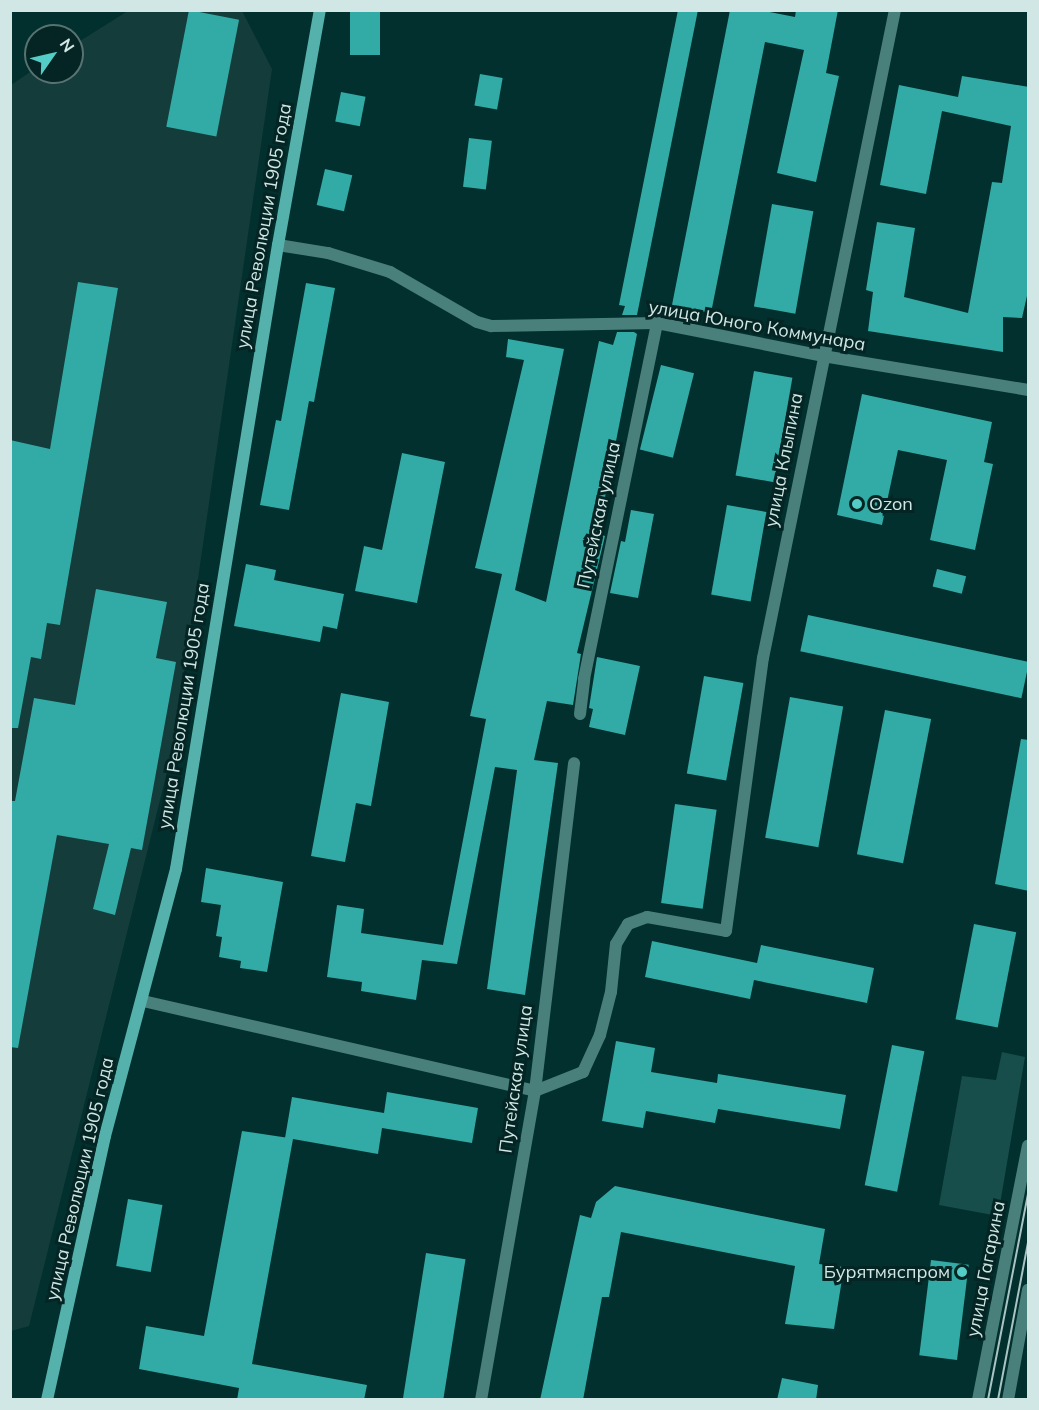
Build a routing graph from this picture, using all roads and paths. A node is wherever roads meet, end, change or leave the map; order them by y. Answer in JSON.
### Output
{"nodes":[{"id":1,"x":321,"y":10,"type":"edge"},
{"id":2,"x":895,"y":10,"type":"edge"},
{"id":3,"x":278,"y":245,"type":"junction"},
{"id":4,"x":657,"y":323,"type":"junction"},
{"id":5,"x":824,"y":356,"type":"junction"},
{"id":6,"x":1029,"y":390,"type":"edge"},
{"id":7,"x":580,"y":714,"type":"dead end"},
{"id":8,"x":574,"y":762,"type":"dead end"},
{"id":9,"x":142,"y":1001,"type":"junction"},
{"id":10,"x":535,"y":1091,"type":"junction"},
{"id":11,"x":1029,"y":1146,"type":"edge"},
{"id":12,"x":1029,"y":1290,"type":"edge"},
{"id":13,"x":47,"y":1400,"type":"edge"},
{"id":14,"x":481,"y":1400,"type":"edge"},
{"id":15,"x":978,"y":1400,"type":"edge"},
{"id":16,"x":1008,"y":1400,"type":"edge"}],
"edges":[{"from":1,"to":3,"type":"main road","name":"улица Революции 1905 года"},
{"from":2,"to":5,"type":"street","name":"улица Клыпина"},
{"from":3,"to":4,"type":"street","name":"улица Юного Коммунара"},
{"from":3,"to":9,"type":"main road","name":"улица Революции 1905 года"},
{"from":4,"to":5,"type":"street","name":"улица Юного Коммунара"},
{"from":4,"to":7,"type":"street","name":"Путейская улица"},
{"from":5,"to":6,"type":"street","name":"улица Юного Коммунара"},
{"from":5,"to":10,"type":"street","name":"улица Клыпина"},
{"from":8,"to":10,"type":"street","name":"Путейская улица"},
{"from":9,"to":10,"type":"street"},
{"from":9,"to":13,"type":"main road","name":"улица Революции 1905 года"},
{"from":10,"to":14,"type":"street","name":"Путейская улица"},
{"from":11,"to":15,"type":"street","name":"улица Гагарина"},
{"from":12,"to":16,"type":"street"}]}
